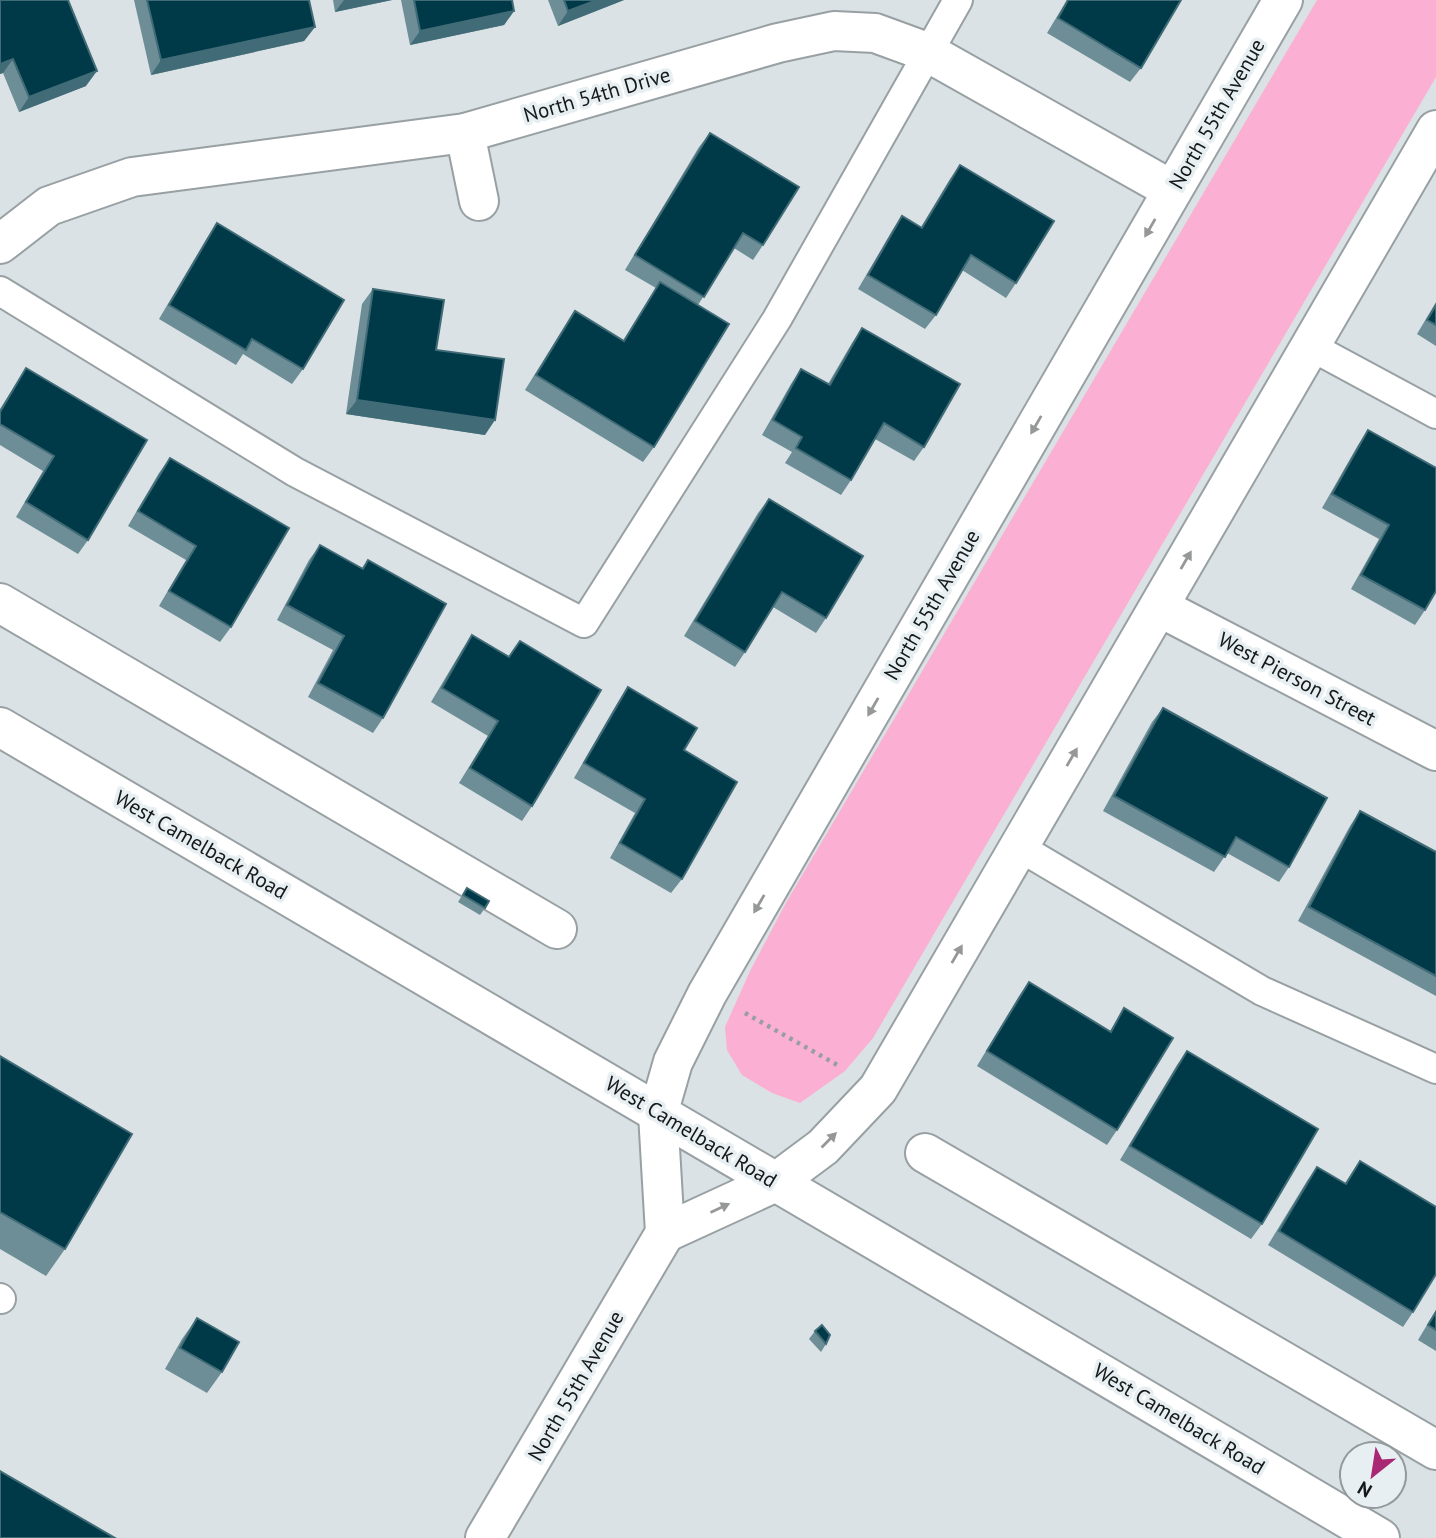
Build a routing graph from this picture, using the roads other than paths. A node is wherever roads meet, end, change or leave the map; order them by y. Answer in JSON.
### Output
{"nodes":[{"id":1,"x":958,"y":0,"type":"edge"},
{"id":2,"x":1283,"y":0,"type":"edge"},
{"id":3,"x":927,"y":52,"type":"junction"},
{"id":4,"x":1436,"y":131,"type":"edge"},
{"id":5,"x":465,"y":133,"type":"junction"},
{"id":6,"x":1172,"y":190,"type":"junction"},
{"id":7,"x":479,"y":201,"type":"dead end"},
{"id":8,"x":0,"y":244,"type":"edge"},
{"id":9,"x":0,"y":291,"type":"edge"},
{"id":10,"x":1310,"y":345,"type":"junction"},
{"id":11,"x":1436,"y":415,"type":"edge"},
{"id":12,"x":0,"y":603,"type":"edge"},
{"id":13,"x":1159,"y":607,"type":"junction"},
{"id":14,"x":0,"y":727,"type":"edge"},
{"id":15,"x":1436,"y":751,"type":"edge"},
{"id":16,"x":1019,"y":847,"type":"junction"},
{"id":17,"x":557,"y":929,"type":"dead end"},
{"id":18,"x":1436,"y":1069,"type":"edge"},
{"id":19,"x":658,"y":1114,"type":"junction"},
{"id":20,"x":925,"y":1153,"type":"dead end"},
{"id":21,"x":776,"y":1182,"type":"junction"},
{"id":22,"x":665,"y":1233,"type":"junction"},
{"id":23,"x":1436,"y":1450,"type":"edge"},
{"id":24,"x":485,"y":1538,"type":"edge"},
{"id":25,"x":1380,"y":1538,"type":"edge"}],
"edges":[{"from":1,"to":3,"type":"lane"},
{"from":2,"to":6,"type":"street","name":"North 55th Avenue"},
{"from":3,"to":5,"type":"street","name":"North 54th Drive"},
{"from":3,"to":6,"type":"street","name":"North 54th Drive"},
{"from":3,"to":9,"type":"lane"},
{"from":4,"to":10,"type":"street"},
{"from":5,"to":7,"type":"street"},
{"from":5,"to":8,"type":"street","name":"North 54th Drive"},
{"from":6,"to":19,"type":"street","name":"North 55th Avenue","one_way":true},
{"from":10,"to":11,"type":"lane"},
{"from":13,"to":10,"type":"street","one_way":true},
{"from":12,"to":17,"type":"street"},
{"from":13,"to":15,"type":"street","name":"West Pierson Street"},
{"from":16,"to":13,"type":"street","one_way":true},
{"from":14,"to":19,"type":"street","name":"West Camelback Road"},
{"from":16,"to":18,"type":"lane"},
{"from":21,"to":16,"type":"street","one_way":true},
{"from":19,"to":21,"type":"street","name":"West Camelback Road"},
{"from":19,"to":22,"type":"street","name":"North 55th Avenue"},
{"from":20,"to":23,"type":"street"},
{"from":22,"to":21,"type":"street","one_way":true},
{"from":21,"to":25,"type":"street","name":"West Camelback Road"},
{"from":22,"to":24,"type":"street","name":"North 55th Avenue"}]}
